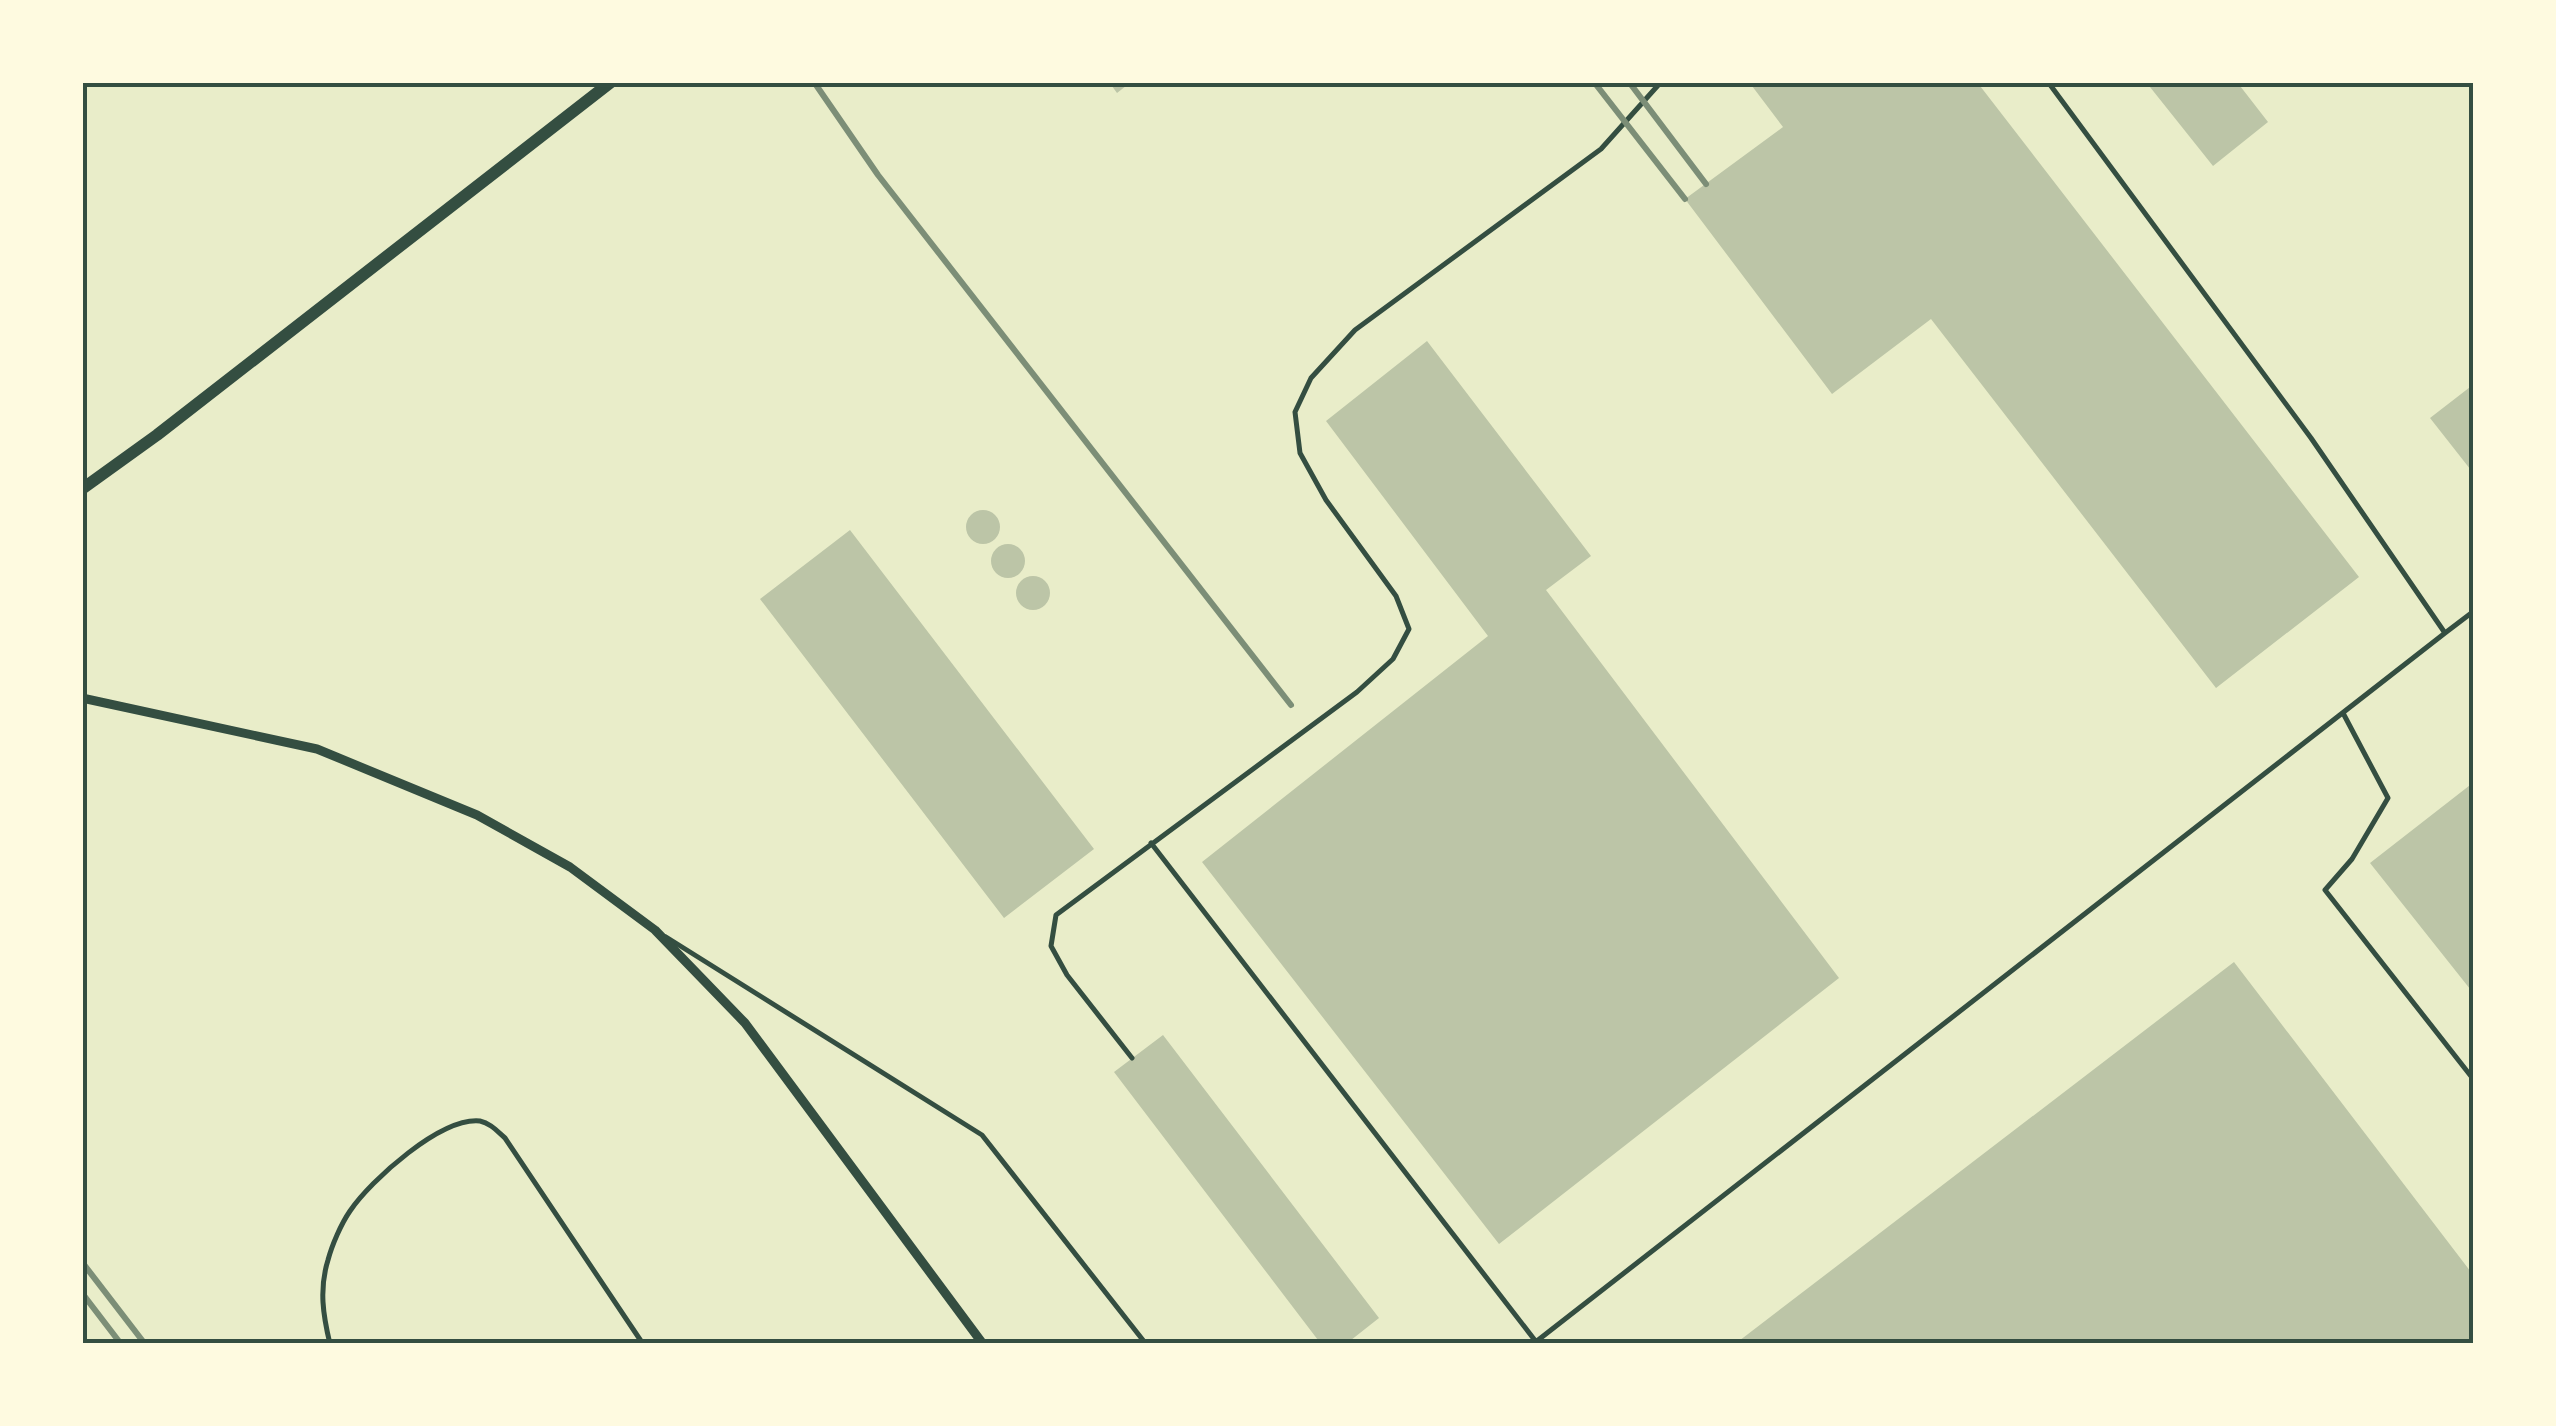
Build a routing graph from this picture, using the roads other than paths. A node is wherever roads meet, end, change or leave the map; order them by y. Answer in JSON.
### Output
{"nodes":[{"id":1,"x":611,"y":82,"type":"edge"},
{"id":2,"x":1661,"y":82,"type":"edge"},
{"id":3,"x":2048,"y":82,"type":"edge"},
{"id":4,"x":82,"y":488,"type":"edge"},
{"id":5,"x":2474,"y":611,"type":"edge"},
{"id":6,"x":2445,"y":633,"type":"junction"},
{"id":7,"x":82,"y":698,"type":"edge"},
{"id":8,"x":2343,"y":713,"type":"junction"},
{"id":9,"x":1151,"y":843,"type":"junction"},
{"id":10,"x":655,"y":930,"type":"junction"},
{"id":11,"x":1132,"y":1058,"type":"dead end"},
{"id":12,"x":2474,"y":1080,"type":"edge"},
{"id":13,"x":1535,"y":1343,"type":"edge"},
{"id":14,"x":330,"y":1344,"type":"edge"},
{"id":15,"x":642,"y":1344,"type":"edge"},
{"id":16,"x":983,"y":1344,"type":"edge"},
{"id":17,"x":1146,"y":1344,"type":"edge"}],
"edges":[{"from":1,"to":4,"type":"main road"},
{"from":2,"to":9,"type":"lane"},
{"from":3,"to":6,"type":"lane"},
{"from":5,"to":6,"type":"lane"},
{"from":6,"to":8,"type":"lane"},
{"from":7,"to":10,"type":"street"},
{"from":8,"to":12,"type":"lane"},
{"from":8,"to":13,"type":"lane"},
{"from":9,"to":11,"type":"lane"},
{"from":9,"to":13,"type":"lane"},
{"from":10,"to":16,"type":"street"},
{"from":10,"to":17,"type":"lane"},
{"from":14,"to":15,"type":"lane"}]}
